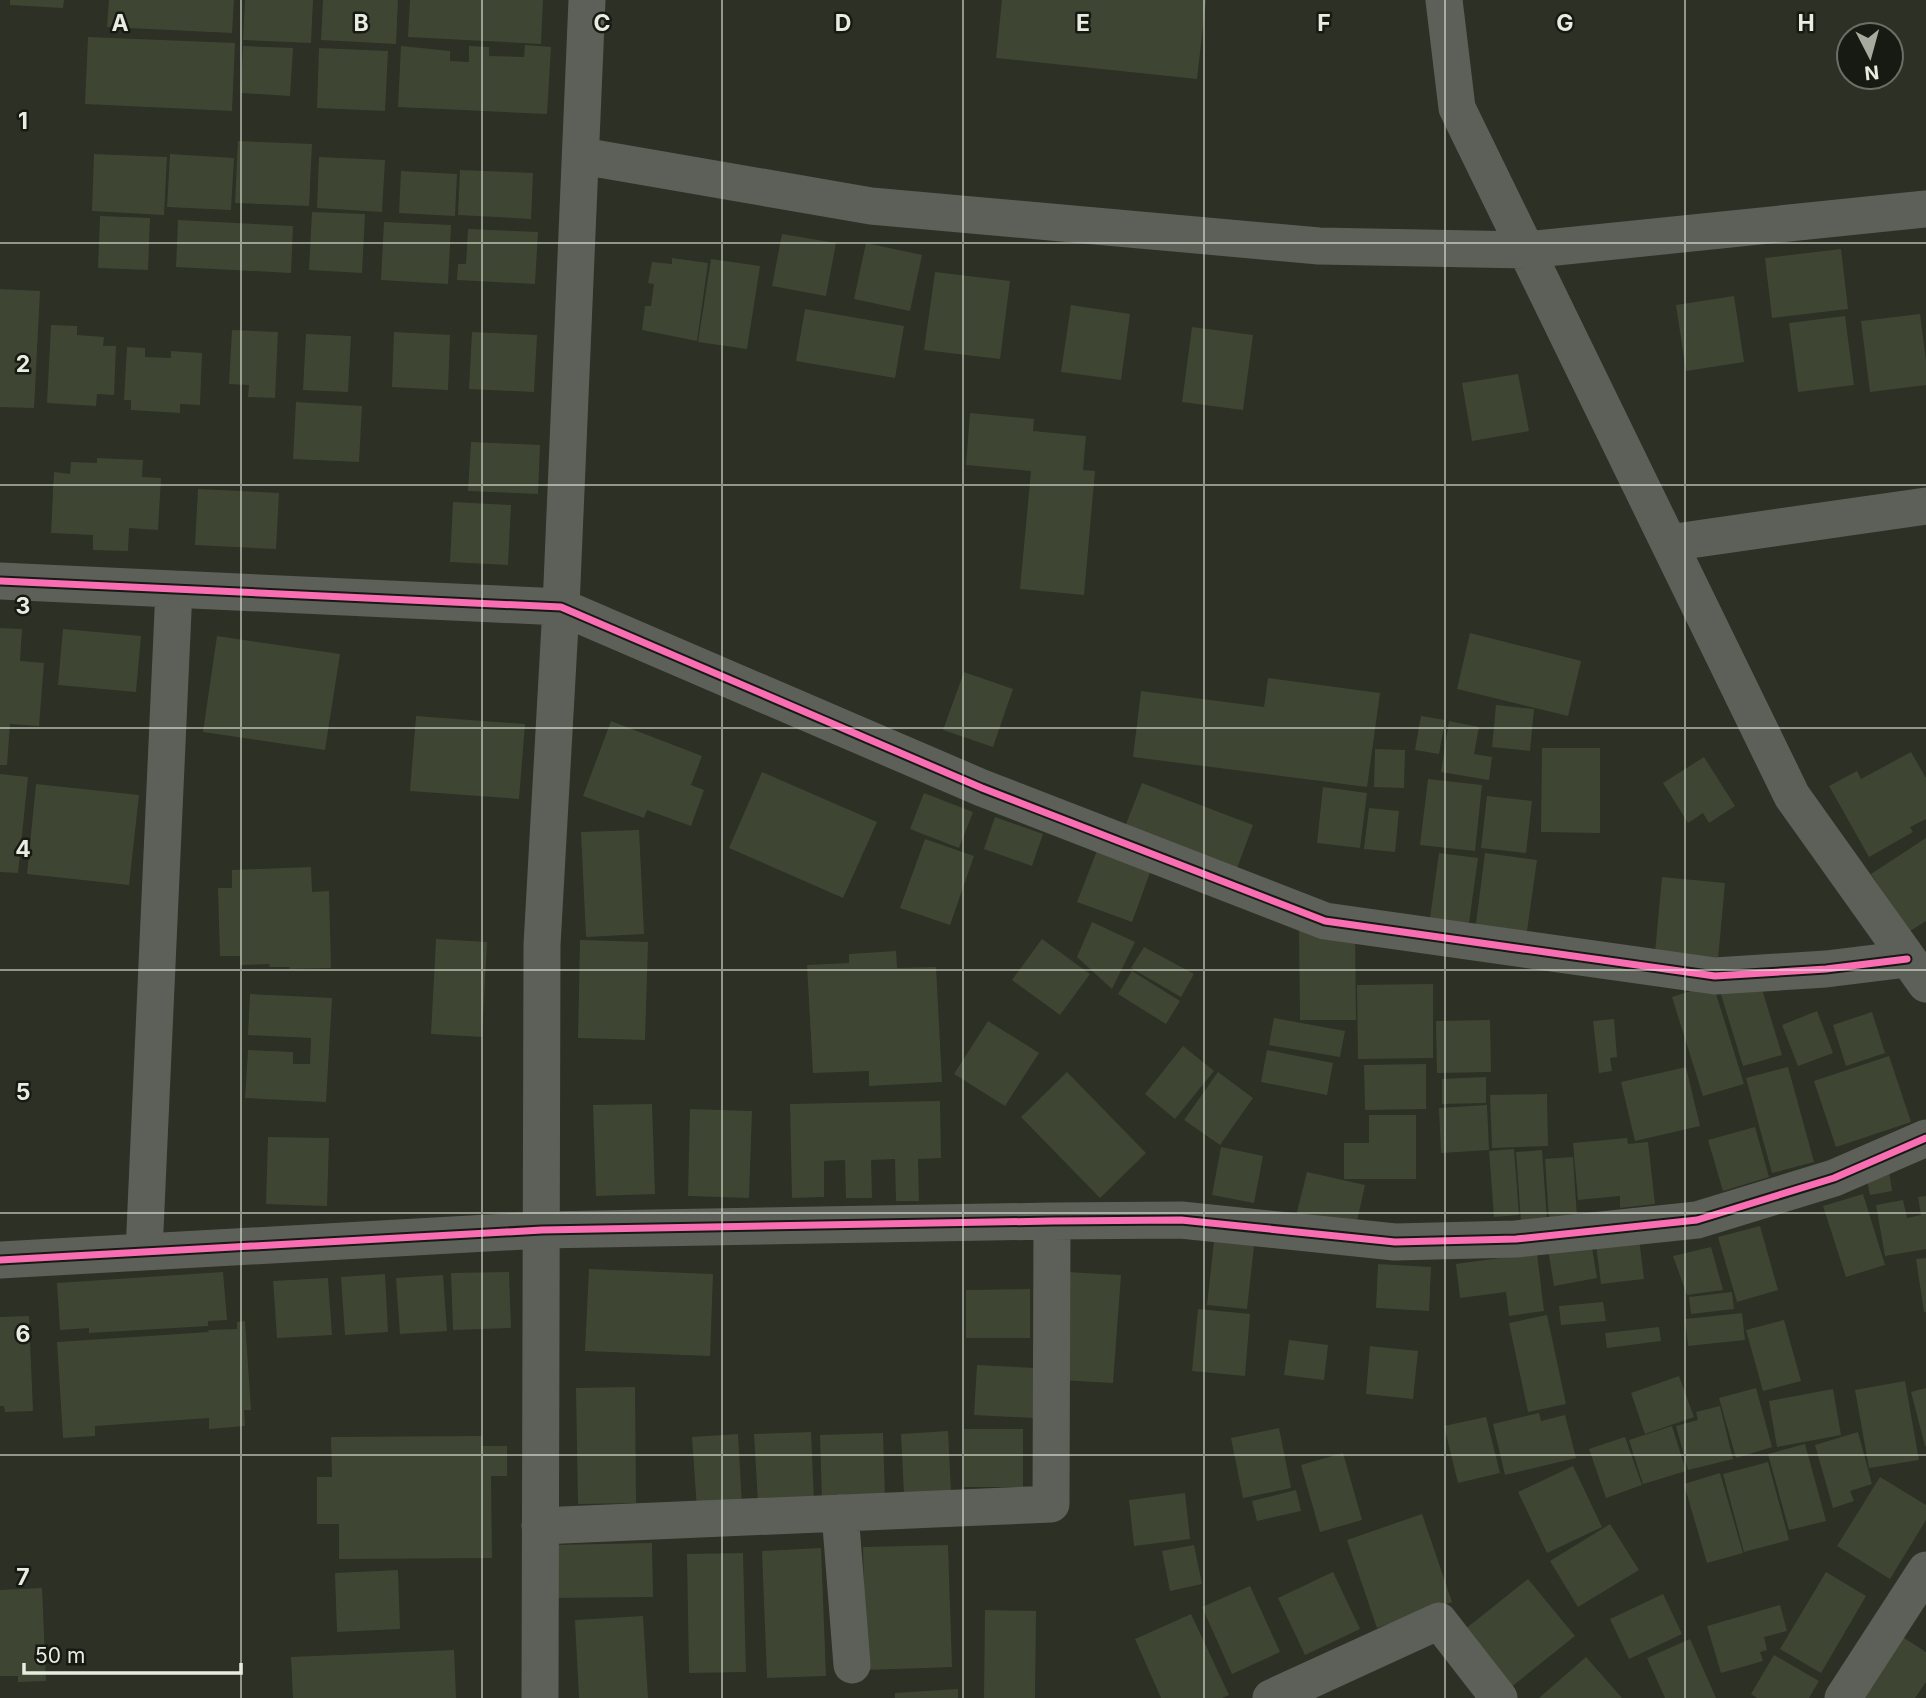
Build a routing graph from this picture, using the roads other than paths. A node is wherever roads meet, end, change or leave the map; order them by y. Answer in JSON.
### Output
{"nodes":[{"id":1,"x":587,"y":0,"type":"edge"},
{"id":2,"x":1444,"y":0,"type":"edge"},
{"id":3,"x":582,"y":156,"type":"junction"},
{"id":4,"x":1926,"y":209,"type":"edge"},
{"id":5,"x":1527,"y":250,"type":"junction"},
{"id":6,"x":1926,"y":506,"type":"edge"},
{"id":7,"x":1669,"y":543,"type":"junction"},
{"id":8,"x":0,"y":581,"type":"edge"},
{"id":9,"x":174,"y":589,"type":"junction"},
{"id":10,"x":561,"y":607,"type":"junction"},
{"id":11,"x":1917,"y":971,"type":"edge"},
{"id":12,"x":1926,"y":1138,"type":"edge"},
{"id":13,"x":1052,"y":1221,"type":"junction"},
{"id":14,"x":542,"y":1230,"type":"junction"},
{"id":15,"x":144,"y":1252,"type":"junction"},
{"id":16,"x":0,"y":1260,"type":"edge"},
{"id":17,"x":840,"y":1513,"type":"junction"},
{"id":18,"x":540,"y":1526,"type":"junction"},
{"id":19,"x":1926,"y":1570,"type":"edge"},
{"id":20,"x":852,"y":1665,"type":"dead end"},
{"id":21,"x":540,"y":1698,"type":"edge"},
{"id":22,"x":1271,"y":1698,"type":"edge"},
{"id":23,"x":1499,"y":1698,"type":"edge"},
{"id":24,"x":1843,"y":1698,"type":"edge"}],
"edges":[{"from":1,"to":3,"type":"street"},
{"from":2,"to":5,"type":"street"},
{"from":3,"to":5,"type":"street"},
{"from":3,"to":10,"type":"street"},
{"from":4,"to":5,"type":"street"},
{"from":5,"to":7,"type":"street"},
{"from":6,"to":7,"type":"street"},
{"from":7,"to":11,"type":"street"},
{"from":8,"to":9,"type":"street"},
{"from":9,"to":10,"type":"street"},
{"from":9,"to":15,"type":"street"},
{"from":10,"to":11,"type":"street"},
{"from":10,"to":14,"type":"street"},
{"from":12,"to":13,"type":"street"},
{"from":13,"to":14,"type":"street"},
{"from":13,"to":17,"type":"street"},
{"from":14,"to":15,"type":"street"},
{"from":14,"to":18,"type":"street"},
{"from":15,"to":16,"type":"street"},
{"from":17,"to":18,"type":"street"},
{"from":17,"to":20,"type":"street"},
{"from":18,"to":21,"type":"street"},
{"from":19,"to":24,"type":"street"},
{"from":22,"to":23,"type":"street"}]}
